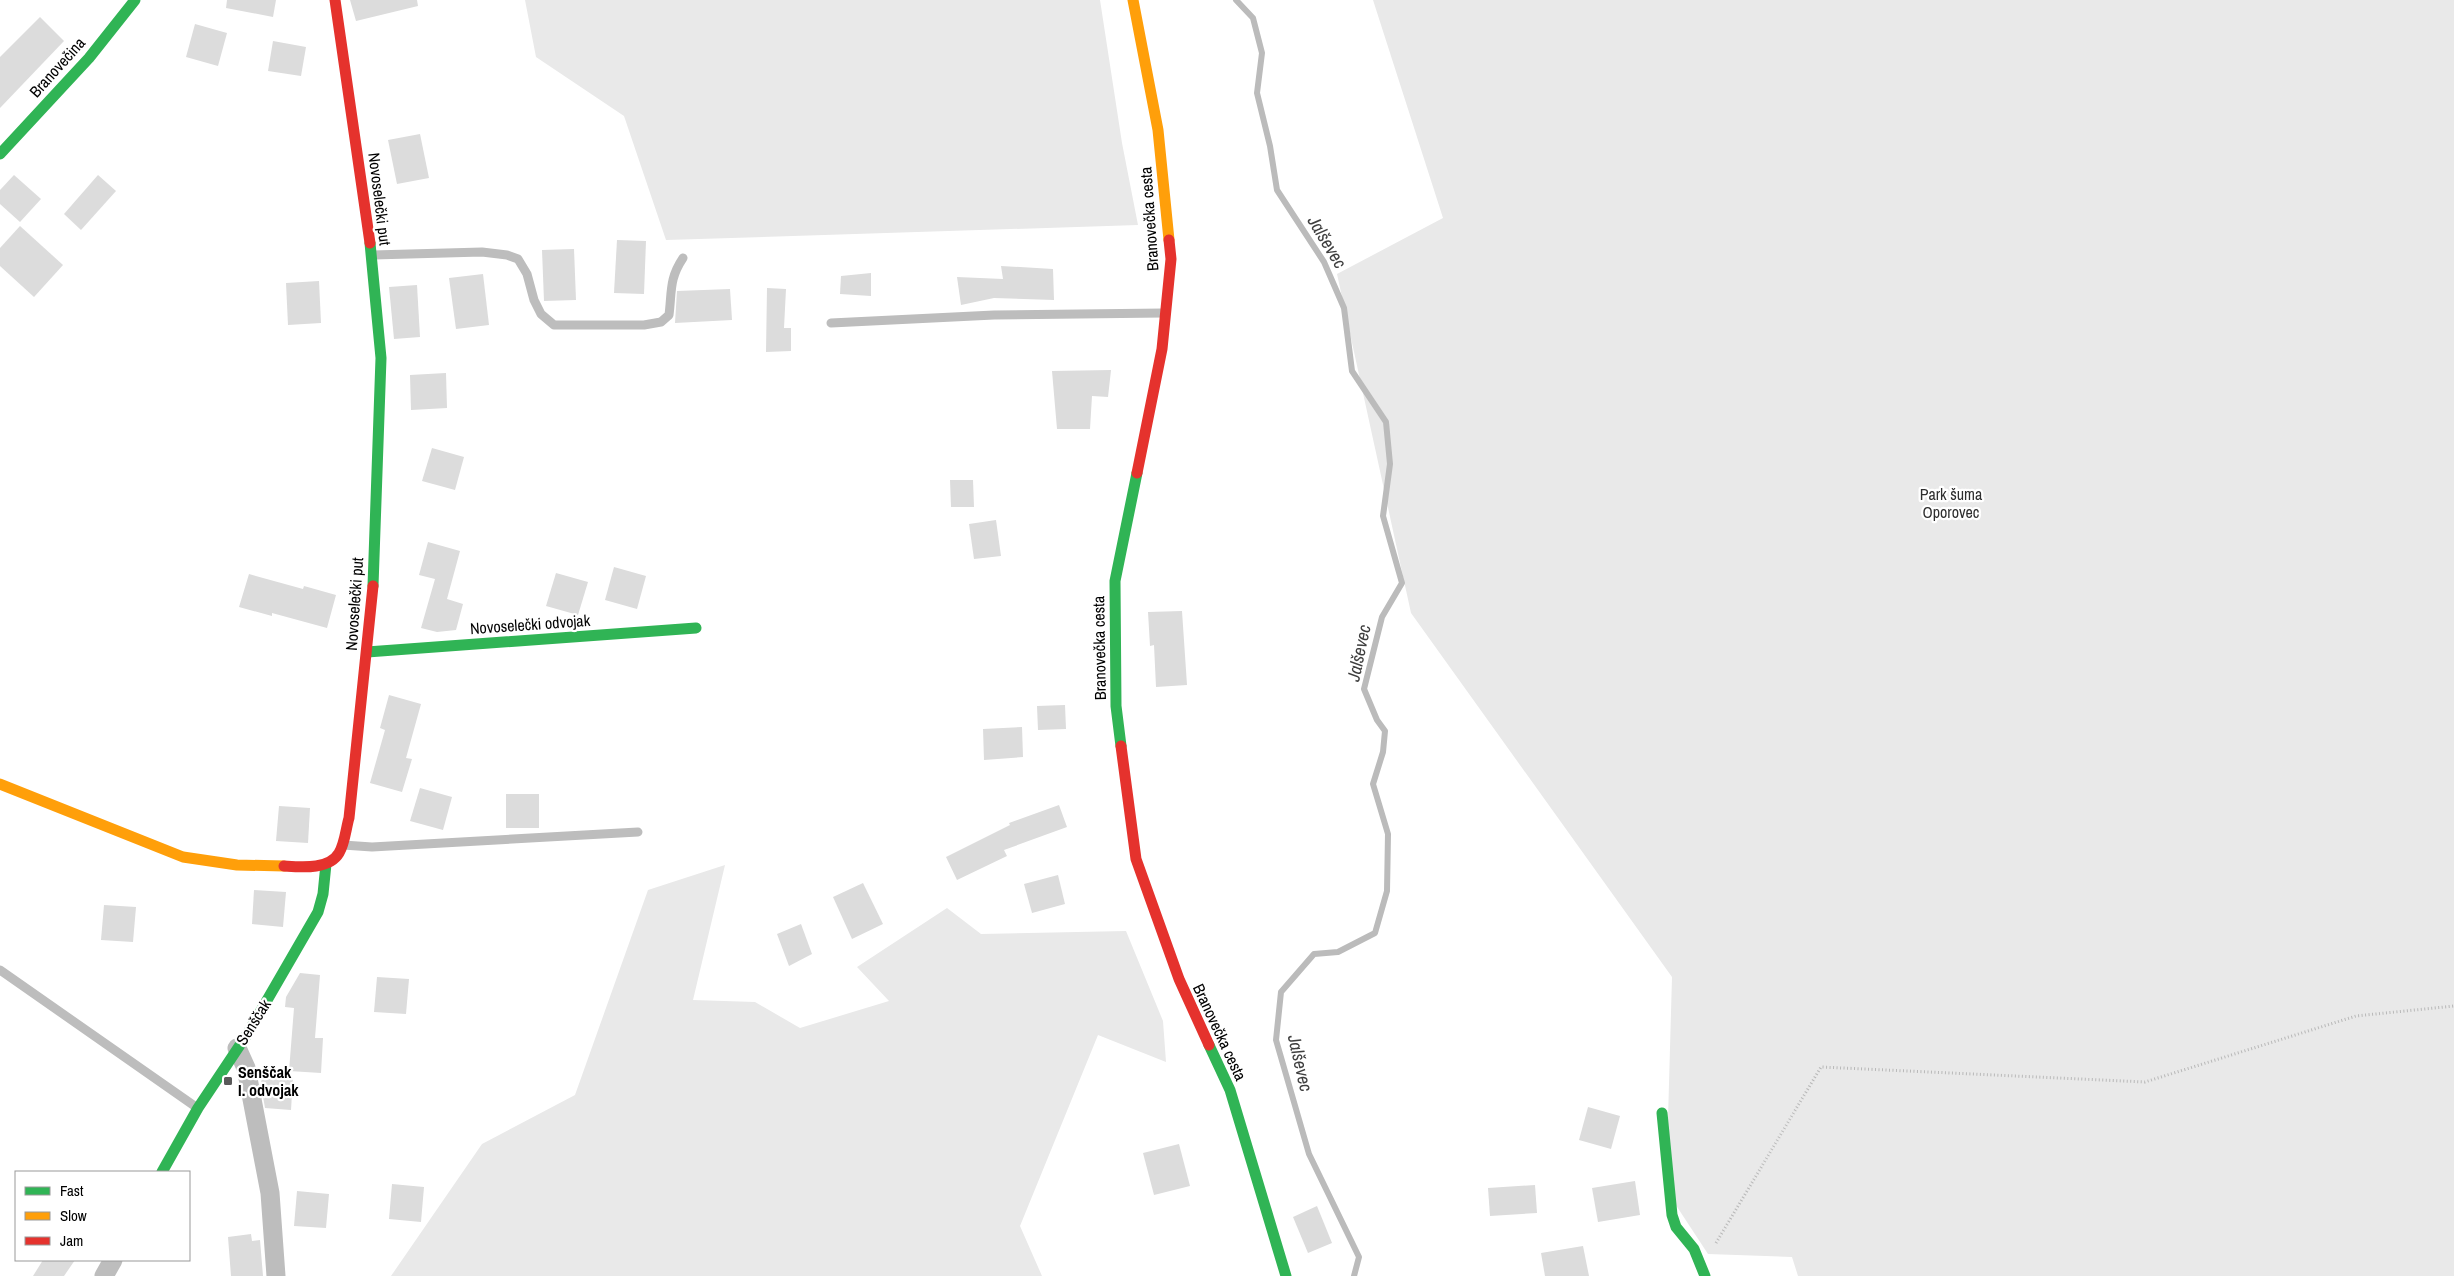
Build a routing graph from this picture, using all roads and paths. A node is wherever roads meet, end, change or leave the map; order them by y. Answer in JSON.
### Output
{"nodes":[{"id":1,"x":135,"y":0,"type":"edge"},
{"id":2,"x":334,"y":0,"type":"edge"},
{"id":3,"x":1133,"y":0,"type":"edge"},
{"id":4,"x":0,"y":154,"type":"edge"},
{"id":5,"x":371,"y":255,"type":"junction"},
{"id":6,"x":683,"y":258,"type":"dead end"},
{"id":7,"x":1165,"y":313,"type":"junction"},
{"id":8,"x":831,"y":323,"type":"dead end"},
{"id":9,"x":696,"y":628,"type":"dead end"},
{"id":10,"x":367,"y":652,"type":"junction"},
{"id":11,"x":0,"y":784,"type":"edge"},
{"id":12,"x":638,"y":832,"type":"dead end"},
{"id":13,"x":342,"y":845,"type":"junction"},
{"id":14,"x":326,"y":864,"type":"junction"},
{"id":15,"x":0,"y":970,"type":"edge"},
{"id":16,"x":2454,"y":1006,"type":"edge"},
{"id":17,"x":236,"y":1048,"type":"junction"},
{"id":18,"x":198,"y":1108,"type":"junction"},
{"id":19,"x":1662,"y":1113,"type":"dead end"},
{"id":20,"x":163,"y":1171,"type":"edge"},
{"id":21,"x":112,"y":1261,"type":"edge"},
{"id":22,"x":1703,"y":1272,"type":"edge"},
{"id":23,"x":104,"y":1276,"type":"edge"},
{"id":24,"x":276,"y":1276,"type":"edge"},
{"id":25,"x":1286,"y":1276,"type":"edge"}],
"edges":[{"from":1,"to":4,"type":"street","name":"Branovečina"},
{"from":2,"to":5,"type":"street","name":"Novoselečki put"},
{"from":3,"to":7,"type":"street","name":"Branovečka cesta"},
{"from":5,"to":6,"type":"lane"},
{"from":5,"to":10,"type":"street","name":"Novoselečki put"},
{"from":7,"to":8,"type":"lane"},
{"from":7,"to":25,"type":"street","name":"Branovečka cesta"},
{"from":9,"to":10,"type":"street","name":"Novoselečki odvojak"},
{"from":10,"to":13,"type":"street","name":"Novoselečki put"},
{"from":11,"to":14,"type":"street"},
{"from":12,"to":13,"type":"lane"},
{"from":13,"to":14,"type":"street","name":"Novoselečki put"},
{"from":14,"to":17,"type":"street","name":"Senščak"},
{"from":15,"to":18,"type":"lane"},
{"from":16,"to":22,"type":"path"},
{"from":17,"to":18,"type":"street","name":"Senščak"},
{"from":17,"to":24,"type":"street"},
{"from":18,"to":20,"type":"street","name":"Senščak"},
{"from":19,"to":22,"type":"street"},
{"from":21,"to":23,"type":"street"}]}
